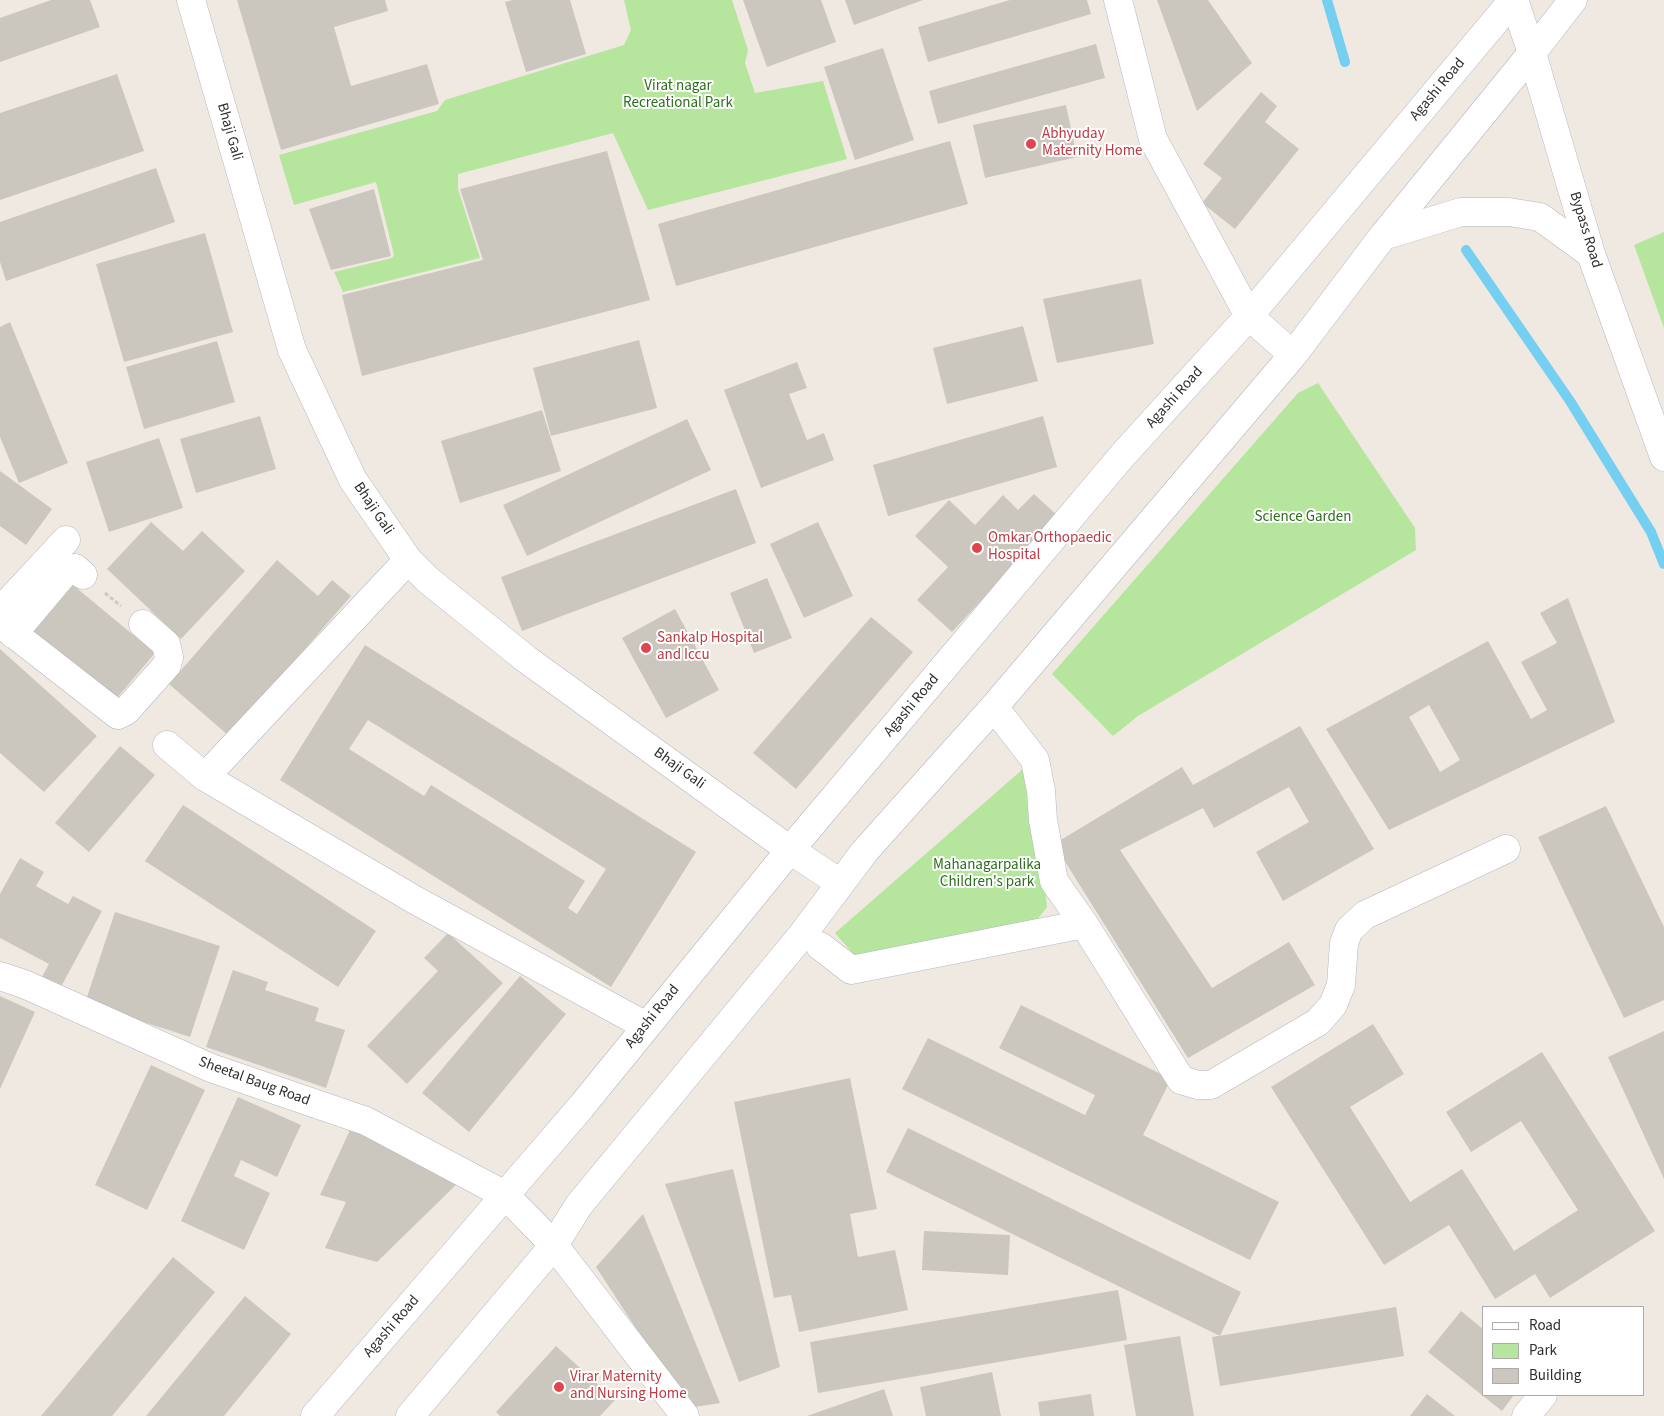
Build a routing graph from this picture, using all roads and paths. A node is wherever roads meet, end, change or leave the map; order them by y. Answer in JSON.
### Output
{"nodes":[{"id":1,"x":191,"y":0,"type":"edge"},
{"id":2,"x":1118,"y":0,"type":"edge"},
{"id":3,"x":1514,"y":0,"type":"edge"},
{"id":4,"x":1573,"y":0,"type":"edge"},
{"id":5,"x":1532,"y":53,"type":"junction"},
{"id":6,"x":1382,"y":236,"type":"junction"},
{"id":7,"x":1591,"y":254,"type":"junction"},
{"id":8,"x":1249,"y":316,"type":"junction"},
{"id":9,"x":1293,"y":355,"type":"junction"},
{"id":10,"x":1664,"y":458,"type":"edge"},
{"id":11,"x":66,"y":540,"type":"dead end"},
{"id":12,"x":408,"y":560,"type":"junction"},
{"id":13,"x":84,"y":575,"type":"joint"},
{"id":14,"x":0,"y":610,"type":"edge"},
{"id":15,"x":143,"y":624,"type":"joint"},
{"id":16,"x":7,"y":629,"type":"edge"},
{"id":17,"x":994,"y":707,"type":"junction"},
{"id":18,"x":167,"y":745,"type":"dead end"},
{"id":19,"x":205,"y":777,"type":"junction"},
{"id":20,"x":1506,"y":848,"type":"dead end"},
{"id":21,"x":790,"y":850,"type":"junction"},
{"id":22,"x":840,"y":883,"type":"junction"},
{"id":23,"x":1084,"y":924,"type":"junction"},
{"id":24,"x":820,"y":946,"type":"dead end"},
{"id":25,"x":0,"y":976,"type":"edge"},
{"id":26,"x":646,"y":1026,"type":"junction"},
{"id":27,"x":505,"y":1195,"type":"junction"},
{"id":28,"x":554,"y":1245,"type":"junction"},
{"id":29,"x":1542,"y":1396,"type":"edge"},
{"id":30,"x":315,"y":1416,"type":"edge"},
{"id":31,"x":410,"y":1416,"type":"edge"},
{"id":32,"x":685,"y":1416,"type":"edge"},
{"id":33,"x":1526,"y":1416,"type":"edge"}],
"edges":[{"from":1,"to":12,"type":"street","name":"Bhaji Gali"},
{"from":2,"to":8,"type":"street"},
{"from":3,"to":5,"type":"street","name":"Bypass Road"},
{"from":3,"to":8,"type":"street","name":"Agashi Road"},
{"from":4,"to":5,"type":"street"},
{"from":5,"to":6,"type":"street"},
{"from":5,"to":7,"type":"street","name":"Bypass Road"},
{"from":6,"to":7,"type":"street"},
{"from":6,"to":9,"type":"street"},
{"from":7,"to":10,"type":"street","name":"Bypass Road"},
{"from":8,"to":9,"type":"street"},
{"from":8,"to":21,"type":"street","name":"Agashi Road"},
{"from":9,"to":17,"type":"street"},
{"from":11,"to":14,"type":"street"},
{"from":12,"to":19,"type":"street"},
{"from":12,"to":21,"type":"street","name":"Bhaji Gali"},
{"from":13,"to":15,"type":"path"},
{"from":13,"to":16,"type":"street"},
{"from":15,"to":16,"type":"street"},
{"from":17,"to":22,"type":"street"},
{"from":17,"to":23,"type":"street"},
{"from":18,"to":19,"type":"street"},
{"from":19,"to":26,"type":"street"},
{"from":20,"to":23,"type":"street"},
{"from":21,"to":22,"type":"street","name":"Bhaji Gali"},
{"from":21,"to":26,"type":"street","name":"Agashi Road"},
{"from":22,"to":28,"type":"street"},
{"from":23,"to":24,"type":"street"},
{"from":25,"to":27,"type":"street","name":"Sheetal Baug Road"},
{"from":26,"to":27,"type":"street","name":"Agashi Road"},
{"from":27,"to":28,"type":"street","name":"Sheetal Baug Road"},
{"from":27,"to":30,"type":"street","name":"Agashi Road"},
{"from":28,"to":31,"type":"street"},
{"from":28,"to":32,"type":"street","name":"Sheetal Baug Road"},
{"from":29,"to":33,"type":"street"}]}
